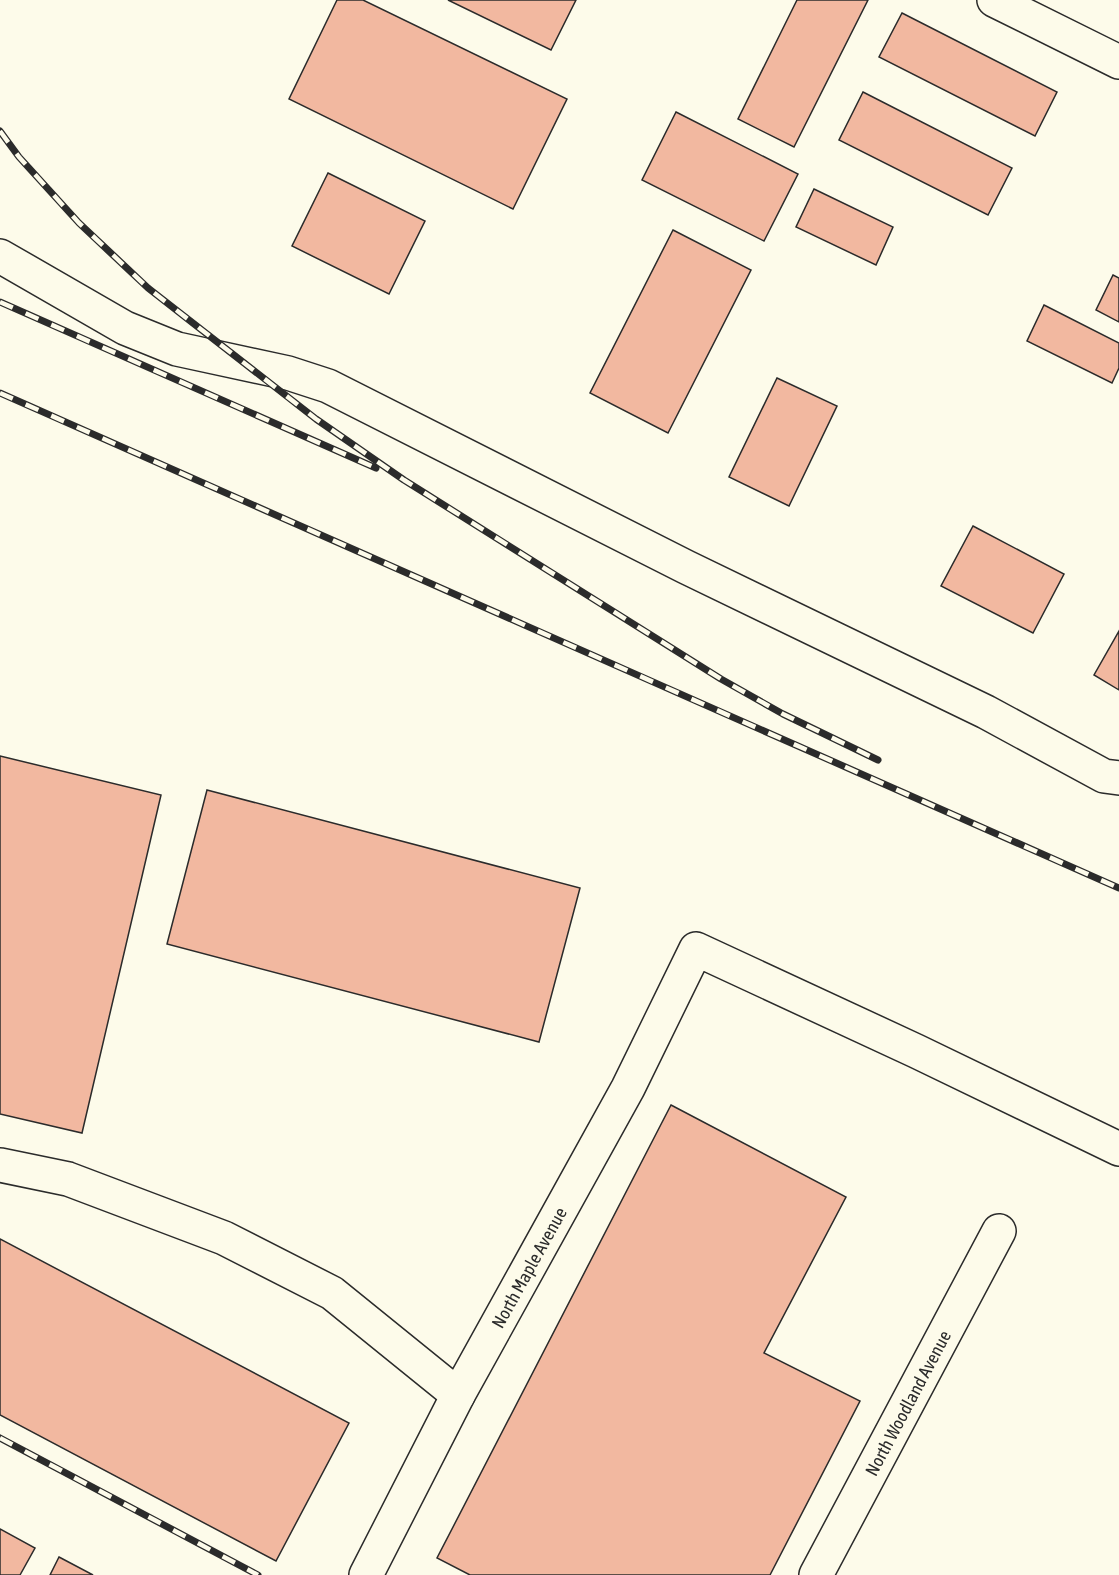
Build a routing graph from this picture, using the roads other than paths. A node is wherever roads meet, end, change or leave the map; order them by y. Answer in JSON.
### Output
{"nodes":[{"id":1,"x":994,"y":0,"type":"edge"},
{"id":2,"x":1119,"y":62,"type":"edge"},
{"id":3,"x":0,"y":256,"type":"edge"},
{"id":4,"x":1119,"y":778,"type":"edge"},
{"id":5,"x":1119,"y":1149,"type":"edge"},
{"id":6,"x":0,"y":1165,"type":"edge"},
{"id":7,"x":999,"y":1231,"type":"dead end"},
{"id":8,"x":458,"y":1395,"type":"junction"},
{"id":9,"x":366,"y":1575,"type":"edge"},
{"id":10,"x":816,"y":1575,"type":"edge"}],
"edges":[{"from":1,"to":2,"type":"street"},
{"from":3,"to":4,"type":"street"},
{"from":5,"to":8,"type":"street","name":"North Maple Avenue"},
{"from":6,"to":8,"type":"street"},
{"from":7,"to":10,"type":"street","name":"North Woodland Avenue"},
{"from":8,"to":9,"type":"street","name":"North Maple Avenue"}]}
